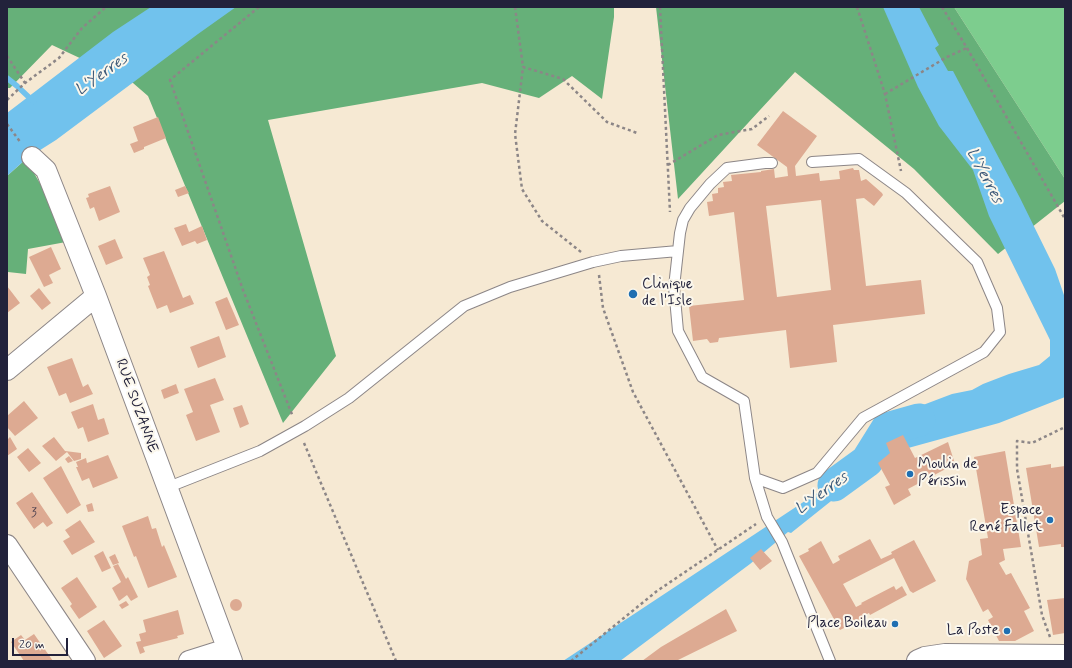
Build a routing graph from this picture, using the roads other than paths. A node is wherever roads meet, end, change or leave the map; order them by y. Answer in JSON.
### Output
{"nodes":[{"id":1,"x":32,"y":157,"type":"dead end"},
{"id":2,"x":812,"y":162,"type":"dead end"},
{"id":3,"x":772,"y":163,"type":"dead end"},
{"id":4,"x":678,"y":251,"type":"junction"},
{"id":5,"x":96,"y":296,"type":"junction"},
{"id":6,"x":7,"y":370,"type":"edge"},
{"id":7,"x":754,"y":478,"type":"junction"},
{"id":8,"x":166,"y":488,"type":"junction"},
{"id":9,"x":7,"y":545,"type":"edge"},
{"id":10,"x":229,"y":655,"type":"edge"},
{"id":11,"x":1062,"y":656,"type":"edge"},
{"id":12,"x":85,"y":661,"type":"edge"},
{"id":13,"x":189,"y":661,"type":"edge"},
{"id":14,"x":830,"y":661,"type":"edge"},
{"id":15,"x":918,"y":661,"type":"edge"}],
"edges":[{"from":1,"to":5,"type":"street","name":"RUE SUZANNE"},
{"from":2,"to":7,"type":"lane"},
{"from":3,"to":4,"type":"lane"},
{"from":4,"to":7,"type":"lane"},
{"from":4,"to":8,"type":"lane"},
{"from":5,"to":6,"type":"street"},
{"from":5,"to":8,"type":"street","name":"RUE SUZANNE"},
{"from":7,"to":14,"type":"lane"},
{"from":8,"to":10,"type":"street","name":"RUE SUZANNE"},
{"from":9,"to":12,"type":"street"},
{"from":10,"to":13,"type":"street"},
{"from":11,"to":15,"type":"street"}]}
